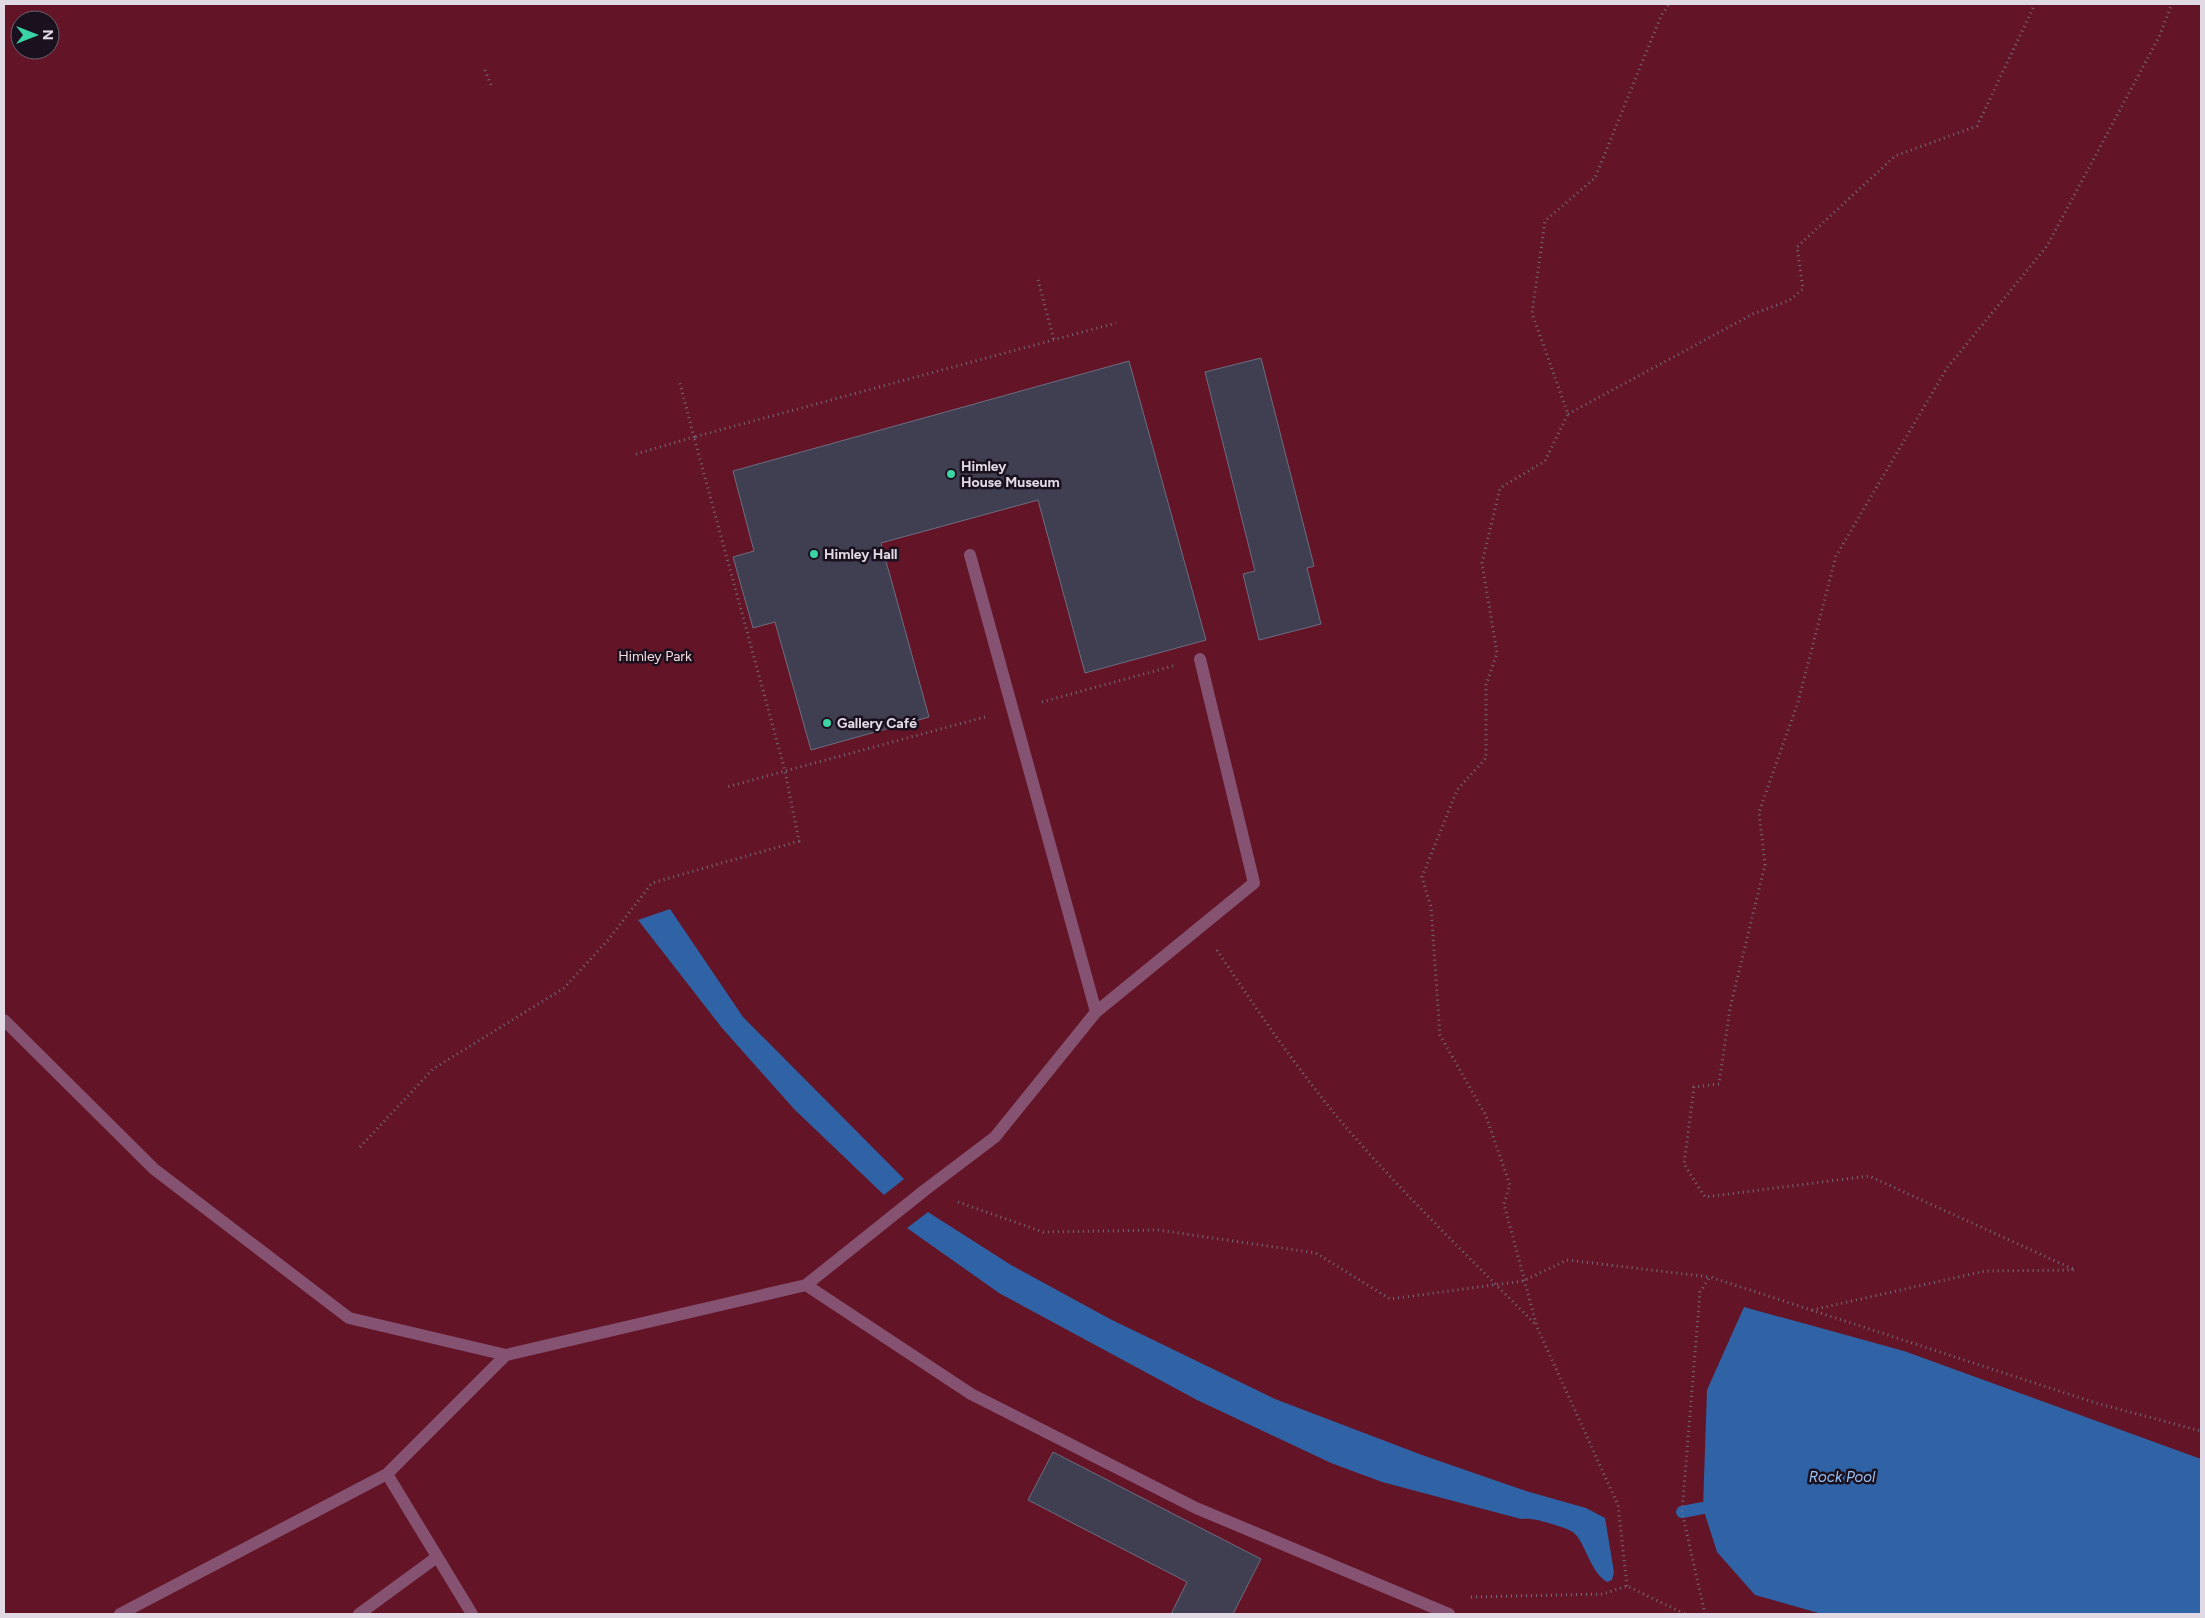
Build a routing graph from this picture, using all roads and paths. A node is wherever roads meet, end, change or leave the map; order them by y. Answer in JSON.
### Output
{"nodes":[{"id":1,"x":1669,"y":4,"type":"edge"},
{"id":2,"x":2035,"y":4,"type":"edge"},
{"id":3,"x":2172,"y":4,"type":"edge"},
{"id":4,"x":486,"y":70,"type":"dead end"},
{"id":5,"x":490,"y":86,"type":"dead end"},
{"id":6,"x":1038,"y":280,"type":"dead end"},
{"id":7,"x":1116,"y":323,"type":"dead end"},
{"id":8,"x":1054,"y":340,"type":"junction"},
{"id":9,"x":679,"y":380,"type":"dead end"},
{"id":10,"x":1568,"y":414,"type":"junction"},
{"id":11,"x":694,"y":437,"type":"junction"},
{"id":12,"x":636,"y":454,"type":"dead end"},
{"id":13,"x":970,"y":554,"type":"dead end"},
{"id":14,"x":1200,"y":659,"type":"joint"},
{"id":15,"x":1012,"y":710,"type":"junction"},
{"id":16,"x":785,"y":771,"type":"junction"},
{"id":17,"x":727,"y":787,"type":"dead end"},
{"id":18,"x":1202,"y":926,"type":"junction"},
{"id":19,"x":1096,"y":1012,"type":"junction"},
{"id":20,"x":4,"y":1020,"type":"edge"},
{"id":21,"x":360,"y":1146,"type":"dead end"},
{"id":22,"x":925,"y":1190,"type":"junction"},
{"id":23,"x":1710,"y":1277,"type":"junction"},
{"id":24,"x":1523,"y":1281,"type":"junction"},
{"id":25,"x":1496,"y":1284,"type":"junction"},
{"id":26,"x":806,"y":1285,"type":"junction"},
{"id":27,"x":1812,"y":1310,"type":"junction"},
{"id":28,"x":1537,"y":1327,"type":"junction"},
{"id":29,"x":506,"y":1355,"type":"junction"},
{"id":30,"x":2201,"y":1431,"type":"edge"},
{"id":31,"x":387,"y":1474,"type":"junction"},
{"id":32,"x":437,"y":1556,"type":"junction"},
{"id":33,"x":1627,"y":1586,"type":"junction"},
{"id":34,"x":1468,"y":1597,"type":"dead end"},
{"id":35,"x":120,"y":1614,"type":"edge"},
{"id":36,"x":362,"y":1614,"type":"edge"},
{"id":37,"x":472,"y":1614,"type":"edge"},
{"id":38,"x":1449,"y":1614,"type":"edge"},
{"id":39,"x":1685,"y":1614,"type":"edge"},
{"id":40,"x":1705,"y":1614,"type":"edge"}],
"edges":[{"from":1,"to":10,"type":"path"},
{"from":2,"to":10,"type":"path"},
{"from":3,"to":27,"type":"path"},
{"from":4,"to":5,"type":"path"},
{"from":6,"to":8,"type":"path"},
{"from":7,"to":8,"type":"path"},
{"from":8,"to":11,"type":"path"},
{"from":9,"to":11,"type":"path"},
{"from":10,"to":24,"type":"path"},
{"from":11,"to":12,"type":"path"},
{"from":11,"to":16,"type":"path"},
{"from":13,"to":15,"type":"lane"},
{"from":14,"to":15,"type":"path"},
{"from":14,"to":18,"type":"lane"},
{"from":15,"to":16,"type":"path"},
{"from":15,"to":19,"type":"lane"},
{"from":16,"to":17,"type":"path"},
{"from":16,"to":21,"type":"path"},
{"from":18,"to":19,"type":"lane"},
{"from":18,"to":25,"type":"path"},
{"from":19,"to":22,"type":"lane"},
{"from":20,"to":29,"type":"lane"},
{"from":22,"to":25,"type":"path"},
{"from":22,"to":26,"type":"lane"},
{"from":23,"to":24,"type":"path"},
{"from":23,"to":27,"type":"path"},
{"from":23,"to":40,"type":"path"},
{"from":24,"to":25,"type":"path"},
{"from":24,"to":28,"type":"path"},
{"from":25,"to":28,"type":"path"},
{"from":26,"to":29,"type":"lane"},
{"from":26,"to":38,"type":"lane"},
{"from":27,"to":30,"type":"path"},
{"from":28,"to":33,"type":"path"},
{"from":29,"to":31,"type":"lane"},
{"from":31,"to":32,"type":"lane"},
{"from":31,"to":35,"type":"lane"},
{"from":32,"to":36,"type":"lane"},
{"from":32,"to":37,"type":"lane"},
{"from":33,"to":34,"type":"path"},
{"from":33,"to":39,"type":"path"}]}
